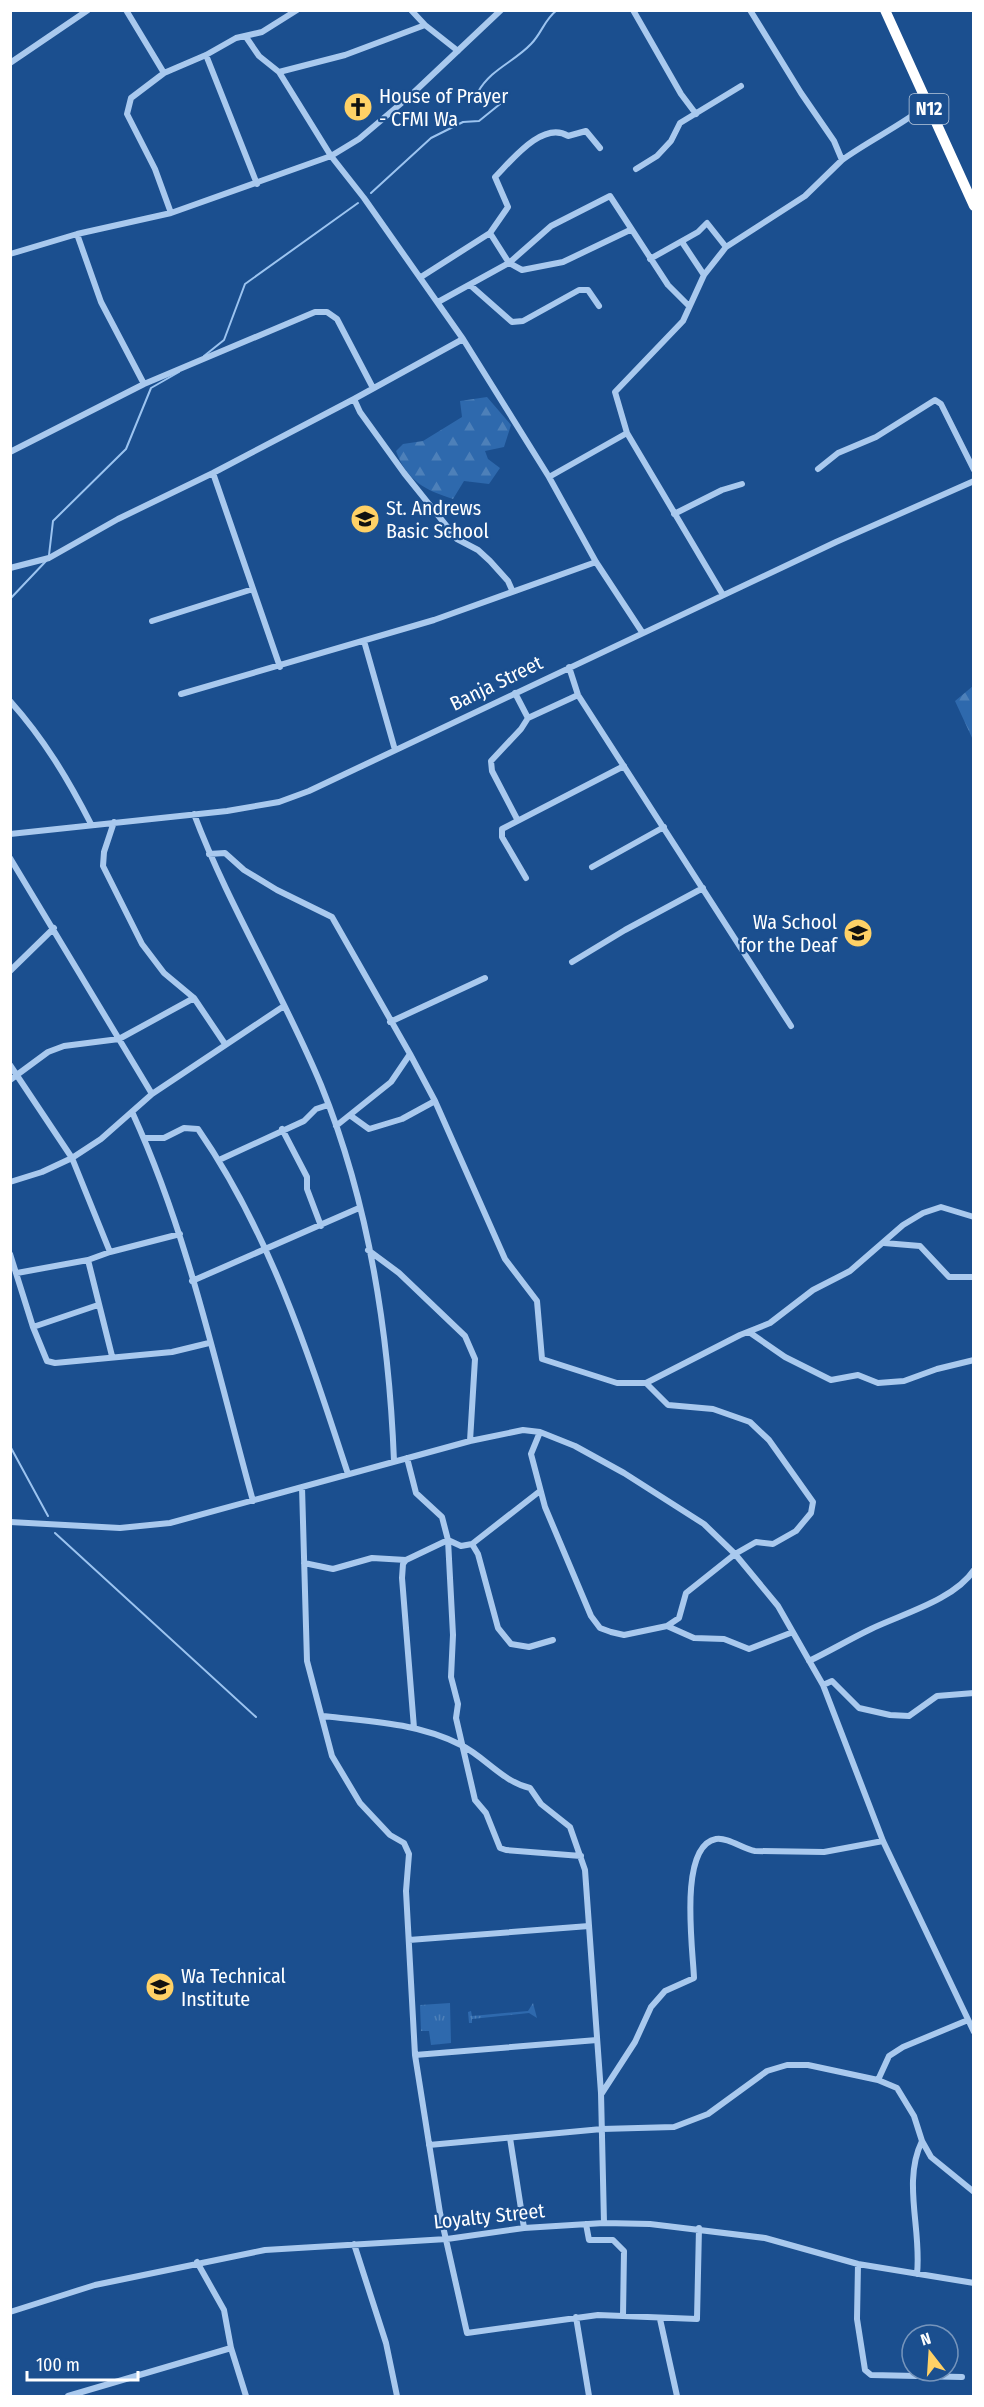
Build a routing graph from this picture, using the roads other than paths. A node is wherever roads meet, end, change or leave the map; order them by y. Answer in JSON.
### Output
{"nodes":[{"id":1,"x":88,"y":10,"type":"edge"},
{"id":2,"x":126,"y":10,"type":"edge"},
{"id":3,"x":297,"y":10,"type":"edge"},
{"id":4,"x":411,"y":10,"type":"edge"},
{"id":5,"x":501,"y":10,"type":"edge"},
{"id":6,"x":633,"y":10,"type":"edge"},
{"id":7,"x":750,"y":10,"type":"edge"},
{"id":8,"x":885,"y":10,"type":"edge"},
{"id":9,"x":424,"y":26,"type":"junction"},
{"id":10,"x":246,"y":37,"type":"junction"},
{"id":11,"x":458,"y":51,"type":"junction"},
{"id":12,"x":206,"y":55,"type":"junction"},
{"id":13,"x":10,"y":63,"type":"edge"},
{"id":14,"x":279,"y":72,"type":"junction"},
{"id":15,"x":164,"y":73,"type":"junction"},
{"id":16,"x":741,"y":86,"type":"dead end"},
{"id":17,"x":927,"y":105,"type":"junction"},
{"id":18,"x":696,"y":114,"type":"junction"},
{"id":19,"x":600,"y":148,"type":"dead end"},
{"id":20,"x":331,"y":156,"type":"junction"},
{"id":21,"x":842,"y":160,"type":"junction"},
{"id":22,"x":636,"y":169,"type":"dead end"},
{"id":23,"x":256,"y":184,"type":"junction"},
{"id":24,"x":974,"y":206,"type":"edge"},
{"id":25,"x":171,"y":213,"type":"junction"},
{"id":26,"x":630,"y":230,"type":"junction"},
{"id":27,"x":77,"y":234,"type":"junction"},
{"id":28,"x":490,"y":234,"type":"junction"},
{"id":29,"x":682,"y":242,"type":"junction"},
{"id":30,"x":726,"y":247,"type":"junction"},
{"id":31,"x":10,"y":254,"type":"edge"},
{"id":32,"x":650,"y":258,"type":"junction"},
{"id":33,"x":509,"y":263,"type":"junction"},
{"id":34,"x":704,"y":275,"type":"junction"},
{"id":35,"x":421,"y":277,"type":"junction"},
{"id":36,"x":470,"y":285,"type":"junction"},
{"id":37,"x":438,"y":302,"type":"junction"},
{"id":38,"x":599,"y":306,"type":"dead end"},
{"id":39,"x":689,"y":306,"type":"junction"},
{"id":40,"x":463,"y":339,"type":"junction"},
{"id":41,"x":144,"y":384,"type":"junction"},
{"id":42,"x":373,"y":388,"type":"junction"},
{"id":43,"x":354,"y":399,"type":"junction"},
{"id":44,"x":627,"y":434,"type":"junction"},
{"id":45,"x":10,"y":452,"type":"edge"},
{"id":46,"x":818,"y":469,"type":"dead end"},
{"id":47,"x":974,"y":470,"type":"edge"},
{"id":48,"x":213,"y":473,"type":"junction"},
{"id":49,"x":549,"y":477,"type":"junction"},
{"id":50,"x":974,"y":481,"type":"edge"},
{"id":51,"x":742,"y":484,"type":"dead end"},
{"id":52,"x":674,"y":514,"type":"junction"},
{"id":53,"x":596,"y":562,"type":"junction"},
{"id":54,"x":10,"y":568,"type":"edge"},
{"id":55,"x":253,"y":589,"type":"junction"},
{"id":56,"x":512,"y":590,"type":"junction"},
{"id":57,"x":723,"y":595,"type":"junction"},
{"id":58,"x":152,"y":621,"type":"dead end"},
{"id":59,"x":642,"y":632,"type":"junction"},
{"id":60,"x":364,"y":641,"type":"junction"},
{"id":61,"x":280,"y":667,"type":"junction"},
{"id":62,"x":569,"y":667,"type":"junction"},
{"id":63,"x":515,"y":693,"type":"junction"},
{"id":64,"x":181,"y":694,"type":"dead end"},
{"id":65,"x":578,"y":695,"type":"junction"},
{"id":66,"x":10,"y":701,"type":"edge"},
{"id":67,"x":528,"y":718,"type":"junction"},
{"id":68,"x":395,"y":750,"type":"junction"},
{"id":69,"x":624,"y":766,"type":"junction"},
{"id":70,"x":194,"y":814,"type":"junction"},
{"id":71,"x":517,"y":819,"type":"junction"},
{"id":72,"x":114,"y":822,"type":"junction"},
{"id":73,"x":92,"y":824,"type":"junction"},
{"id":74,"x":664,"y":827,"type":"junction"},
{"id":75,"x":10,"y":834,"type":"edge"},
{"id":76,"x":209,"y":854,"type":"junction"},
{"id":77,"x":10,"y":858,"type":"edge"},
{"id":78,"x":592,"y":867,"type":"dead end"},
{"id":79,"x":526,"y":878,"type":"dead end"},
{"id":80,"x":703,"y":888,"type":"junction"},
{"id":81,"x":54,"y":928,"type":"junction"},
{"id":82,"x":572,"y":962,"type":"dead end"},
{"id":83,"x":10,"y":971,"type":"edge"},
{"id":84,"x":485,"y":978,"type":"dead end"},
{"id":85,"x":194,"y":998,"type":"junction"},
{"id":86,"x":284,"y":1006,"type":"junction"},
{"id":87,"x":390,"y":1022,"type":"junction"},
{"id":88,"x":791,"y":1026,"type":"dead end"},
{"id":89,"x":119,"y":1039,"type":"junction"},
{"id":90,"x":225,"y":1044,"type":"junction"},
{"id":91,"x":410,"y":1054,"type":"junction"},
{"id":92,"x":10,"y":1065,"type":"edge"},
{"id":93,"x":14,"y":1079,"type":"edge"},
{"id":94,"x":152,"y":1095,"type":"junction"},
{"id":95,"x":435,"y":1101,"type":"junction"},
{"id":96,"x":328,"y":1105,"type":"junction"},
{"id":97,"x":133,"y":1113,"type":"junction"},
{"id":98,"x":351,"y":1116,"type":"junction"},
{"id":99,"x":336,"y":1126,"type":"junction"},
{"id":100,"x":282,"y":1129,"type":"junction"},
{"id":101,"x":144,"y":1138,"type":"junction"},
{"id":102,"x":72,"y":1158,"type":"junction"},
{"id":103,"x":219,"y":1161,"type":"junction"},
{"id":104,"x":10,"y":1182,"type":"edge"},
{"id":105,"x":359,"y":1209,"type":"junction"},
{"id":106,"x":974,"y":1217,"type":"edge"},
{"id":107,"x":321,"y":1226,"type":"junction"},
{"id":108,"x":180,"y":1234,"type":"junction"},
{"id":109,"x":884,"y":1243,"type":"junction"},
{"id":110,"x":368,"y":1250,"type":"junction"},
{"id":111,"x":266,"y":1251,"type":"junction"},
{"id":112,"x":110,"y":1252,"type":"junction"},
{"id":113,"x":10,"y":1254,"type":"edge"},
{"id":114,"x":88,"y":1260,"type":"junction"},
{"id":115,"x":17,"y":1273,"type":"junction"},
{"id":116,"x":974,"y":1277,"type":"edge"},
{"id":117,"x":192,"y":1281,"type":"junction"},
{"id":118,"x":98,"y":1305,"type":"junction"},
{"id":119,"x":33,"y":1327,"type":"junction"},
{"id":120,"x":749,"y":1332,"type":"junction"},
{"id":121,"x":209,"y":1343,"type":"junction"},
{"id":122,"x":112,"y":1356,"type":"junction"},
{"id":123,"x":974,"y":1360,"type":"edge"},
{"id":124,"x":646,"y":1383,"type":"junction"},
{"id":125,"x":540,"y":1432,"type":"junction"},
{"id":126,"x":470,"y":1441,"type":"junction"},
{"id":127,"x":407,"y":1458,"type":"junction"},
{"id":128,"x":394,"y":1461,"type":"junction"},
{"id":129,"x":348,"y":1474,"type":"junction"},
{"id":130,"x":302,"y":1487,"type":"junction"},
{"id":131,"x":540,"y":1491,"type":"junction"},
{"id":132,"x":253,"y":1501,"type":"junction"},
{"id":133,"x":10,"y":1522,"type":"edge"},
{"id":134,"x":448,"y":1540,"type":"junction"},
{"id":135,"x":472,"y":1544,"type":"junction"},
{"id":136,"x":735,"y":1554,"type":"junction"},
{"id":137,"x":406,"y":1560,"type":"junction"},
{"id":138,"x":304,"y":1563,"type":"junction"},
{"id":139,"x":974,"y":1570,"type":"edge"},
{"id":140,"x":668,"y":1626,"type":"junction"},
{"id":141,"x":793,"y":1632,"type":"junction"},
{"id":142,"x":553,"y":1640,"type":"dead end"},
{"id":143,"x":810,"y":1662,"type":"junction"},
{"id":144,"x":823,"y":1685,"type":"junction"},
{"id":145,"x":974,"y":1693,"type":"edge"},
{"id":146,"x":322,"y":1716,"type":"junction"},
{"id":147,"x":414,"y":1728,"type":"junction"},
{"id":148,"x":461,"y":1745,"type":"junction"},
{"id":149,"x":883,"y":1840,"type":"junction"},
{"id":150,"x":581,"y":1856,"type":"junction"},
{"id":151,"x":589,"y":1926,"type":"junction"},
{"id":152,"x":409,"y":1940,"type":"junction"},
{"id":153,"x":968,"y":2020,"type":"junction"},
{"id":154,"x":974,"y":2032,"type":"edge"},
{"id":155,"x":597,"y":2040,"type":"junction"},
{"id":156,"x":415,"y":2055,"type":"junction"},
{"id":157,"x":878,"y":2080,"type":"junction"},
{"id":158,"x":601,"y":2093,"type":"junction"},
{"id":159,"x":602,"y":2129,"type":"junction"},
{"id":160,"x":510,"y":2138,"type":"junction"},
{"id":161,"x":922,"y":2141,"type":"junction"},
{"id":162,"x":429,"y":2145,"type":"junction"},
{"id":163,"x":974,"y":2192,"type":"edge"},
{"id":164,"x":604,"y":2223,"type":"junction"},
{"id":165,"x":586,"y":2224,"type":"junction"},
{"id":166,"x":524,"y":2228,"type":"junction"},
{"id":167,"x":699,"y":2228,"type":"junction"},
{"id":168,"x":447,"y":2239,"type":"junction"},
{"id":169,"x":354,"y":2244,"type":"junction"},
{"id":170,"x":197,"y":2262,"type":"junction"},
{"id":171,"x":858,"y":2264,"type":"junction"},
{"id":172,"x":917,"y":2274,"type":"junction"},
{"id":173,"x":974,"y":2283,"type":"edge"},
{"id":174,"x":10,"y":2312,"type":"edge"},
{"id":175,"x":623,"y":2316,"type":"junction"},
{"id":176,"x":576,"y":2317,"type":"junction"},
{"id":177,"x":660,"y":2319,"type":"junction"},
{"id":178,"x":231,"y":2348,"type":"junction"},
{"id":179,"x":962,"y":2377,"type":"dead end"},
{"id":180,"x":68,"y":2397,"type":"edge"},
{"id":181,"x":246,"y":2397,"type":"edge"},
{"id":182,"x":397,"y":2397,"type":"edge"},
{"id":183,"x":589,"y":2397,"type":"edge"},
{"id":184,"x":677,"y":2397,"type":"edge"}],
"edges":[{"from":1,"to":13,"type":"street"},
{"from":2,"to":15,"type":"street"},
{"from":3,"to":10,"type":"street"},
{"from":4,"to":9,"type":"street"},
{"from":5,"to":11,"type":"street"},
{"from":6,"to":18,"type":"street"},
{"from":7,"to":21,"type":"street"},
{"from":8,"to":17,"type":"highway","number":"N12"},
{"from":9,"to":11,"type":"street"},
{"from":9,"to":14,"type":"street"},
{"from":10,"to":12,"type":"street"},
{"from":10,"to":14,"type":"street"},
{"from":11,"to":20,"type":"street"},
{"from":12,"to":15,"type":"street"},
{"from":12,"to":23,"type":"street"},
{"from":14,"to":20,"type":"street"},
{"from":15,"to":25,"type":"street"},
{"from":16,"to":18,"type":"street"},
{"from":17,"to":21,"type":"street"},
{"from":17,"to":24,"type":"highway","number":"N12"},
{"from":18,"to":22,"type":"street"},
{"from":19,"to":28,"type":"street"},
{"from":20,"to":23,"type":"street"},
{"from":20,"to":35,"type":"street"},
{"from":21,"to":30,"type":"street"},
{"from":23,"to":25,"type":"street"},
{"from":25,"to":27,"type":"street"},
{"from":26,"to":32,"type":"street"},
{"from":26,"to":33,"type":"street"},
{"from":26,"to":33,"type":"street"},
{"from":27,"to":31,"type":"street"},
{"from":27,"to":41,"type":"street"},
{"from":28,"to":33,"type":"street"},
{"from":28,"to":35,"type":"street"},
{"from":29,"to":30,"type":"street"},
{"from":29,"to":32,"type":"street"},
{"from":29,"to":34,"type":"street"},
{"from":30,"to":34,"type":"street"},
{"from":32,"to":39,"type":"street"},
{"from":33,"to":36,"type":"street"},
{"from":34,"to":39,"type":"street"},
{"from":35,"to":37,"type":"street"},
{"from":36,"to":37,"type":"street"},
{"from":36,"to":38,"type":"street"},
{"from":37,"to":40,"type":"street"},
{"from":39,"to":44,"type":"street"},
{"from":40,"to":42,"type":"street"},
{"from":40,"to":49,"type":"street"},
{"from":41,"to":42,"type":"street"},
{"from":41,"to":45,"type":"street"},
{"from":42,"to":43,"type":"street"},
{"from":43,"to":48,"type":"street"},
{"from":43,"to":56,"type":"street"},
{"from":44,"to":49,"type":"street"},
{"from":44,"to":52,"type":"street"},
{"from":46,"to":47,"type":"street"},
{"from":48,"to":54,"type":"street"},
{"from":48,"to":55,"type":"street"},
{"from":49,"to":53,"type":"street"},
{"from":50,"to":57,"type":"street","name":"Banja Street"},
{"from":51,"to":52,"type":"street"},
{"from":52,"to":57,"type":"street"},
{"from":53,"to":56,"type":"street"},
{"from":53,"to":59,"type":"street"},
{"from":55,"to":58,"type":"street"},
{"from":55,"to":61,"type":"street"},
{"from":56,"to":60,"type":"street"},
{"from":57,"to":59,"type":"street","name":"Banja Street"},
{"from":59,"to":62,"type":"street","name":"Banja Street"},
{"from":60,"to":61,"type":"street"},
{"from":60,"to":68,"type":"street"},
{"from":61,"to":64,"type":"street"},
{"from":62,"to":63,"type":"street","name":"Banja Street"},
{"from":62,"to":65,"type":"street"},
{"from":63,"to":67,"type":"street"},
{"from":63,"to":68,"type":"street","name":"Banja Street"},
{"from":65,"to":67,"type":"street"},
{"from":65,"to":69,"type":"street"},
{"from":66,"to":73,"type":"street"},
{"from":67,"to":71,"type":"street"},
{"from":68,"to":70,"type":"street","name":"Banja Street"},
{"from":69,"to":71,"type":"street"},
{"from":69,"to":74,"type":"street"},
{"from":70,"to":72,"type":"street","name":"Banja Street"},
{"from":70,"to":76,"type":"street"},
{"from":71,"to":79,"type":"street"},
{"from":72,"to":73,"type":"street","name":"Banja Street"},
{"from":72,"to":85,"type":"street"},
{"from":73,"to":75,"type":"street","name":"Banja Street"},
{"from":74,"to":78,"type":"street"},
{"from":74,"to":80,"type":"street"},
{"from":76,"to":86,"type":"street"},
{"from":76,"to":87,"type":"street"},
{"from":77,"to":81,"type":"street"},
{"from":80,"to":82,"type":"street"},
{"from":80,"to":88,"type":"street"},
{"from":81,"to":83,"type":"street"},
{"from":81,"to":89,"type":"street"},
{"from":84,"to":87,"type":"street"},
{"from":85,"to":89,"type":"street"},
{"from":85,"to":90,"type":"street"},
{"from":86,"to":90,"type":"street"},
{"from":86,"to":96,"type":"street"},
{"from":87,"to":91,"type":"street"},
{"from":89,"to":93,"type":"street"},
{"from":89,"to":94,"type":"street"},
{"from":90,"to":94,"type":"street"},
{"from":91,"to":95,"type":"street"},
{"from":91,"to":98,"type":"street"},
{"from":92,"to":93,"type":"street"},
{"from":93,"to":102,"type":"street"},
{"from":94,"to":97,"type":"street"},
{"from":95,"to":98,"type":"street"},
{"from":95,"to":124,"type":"street"},
{"from":96,"to":99,"type":"street"},
{"from":96,"to":100,"type":"street"},
{"from":97,"to":101,"type":"street"},
{"from":97,"to":102,"type":"street"},
{"from":98,"to":99,"type":"street"},
{"from":99,"to":105,"type":"street"},
{"from":100,"to":103,"type":"street"},
{"from":100,"to":107,"type":"street"},
{"from":101,"to":103,"type":"street"},
{"from":101,"to":108,"type":"street"},
{"from":102,"to":104,"type":"street"},
{"from":102,"to":112,"type":"street"},
{"from":103,"to":111,"type":"street"},
{"from":105,"to":107,"type":"street"},
{"from":105,"to":110,"type":"street"},
{"from":106,"to":109,"type":"street"},
{"from":107,"to":111,"type":"street"},
{"from":108,"to":112,"type":"street"},
{"from":108,"to":117,"type":"street"},
{"from":109,"to":116,"type":"street"},
{"from":109,"to":120,"type":"street"},
{"from":110,"to":126,"type":"street"},
{"from":110,"to":128,"type":"street"},
{"from":111,"to":117,"type":"street"},
{"from":111,"to":129,"type":"street"},
{"from":112,"to":114,"type":"street"},
{"from":113,"to":115,"type":"street"},
{"from":114,"to":115,"type":"street"},
{"from":114,"to":118,"type":"street"},
{"from":115,"to":119,"type":"street"},
{"from":117,"to":121,"type":"street"},
{"from":118,"to":119,"type":"street"},
{"from":118,"to":122,"type":"street"},
{"from":119,"to":122,"type":"street"},
{"from":120,"to":123,"type":"street"},
{"from":120,"to":124,"type":"street"},
{"from":121,"to":122,"type":"street"},
{"from":121,"to":132,"type":"street"},
{"from":124,"to":136,"type":"street"},
{"from":125,"to":126,"type":"street"},
{"from":125,"to":131,"type":"street"},
{"from":125,"to":136,"type":"street"},
{"from":126,"to":127,"type":"street"},
{"from":127,"to":128,"type":"street"},
{"from":127,"to":134,"type":"street"},
{"from":128,"to":129,"type":"street"},
{"from":129,"to":130,"type":"street"},
{"from":130,"to":132,"type":"street"},
{"from":130,"to":138,"type":"street"},
{"from":131,"to":135,"type":"street"},
{"from":131,"to":140,"type":"street"},
{"from":132,"to":133,"type":"street"},
{"from":134,"to":135,"type":"street"},
{"from":134,"to":137,"type":"street"},
{"from":134,"to":148,"type":"street"},
{"from":135,"to":142,"type":"street"},
{"from":136,"to":140,"type":"street"},
{"from":136,"to":141,"type":"street"},
{"from":137,"to":138,"type":"street"},
{"from":137,"to":147,"type":"street"},
{"from":138,"to":146,"type":"street"},
{"from":139,"to":143,"type":"street"},
{"from":140,"to":141,"type":"street"},
{"from":141,"to":143,"type":"street"},
{"from":143,"to":144,"type":"street"},
{"from":144,"to":145,"type":"street"},
{"from":144,"to":149,"type":"street"},
{"from":146,"to":147,"type":"street"},
{"from":146,"to":152,"type":"street"},
{"from":147,"to":148,"type":"street"},
{"from":148,"to":150,"type":"street"},
{"from":148,"to":150,"type":"street"},
{"from":149,"to":153,"type":"street"},
{"from":149,"to":158,"type":"street"},
{"from":150,"to":151,"type":"street"},
{"from":151,"to":152,"type":"street"},
{"from":151,"to":155,"type":"street"},
{"from":152,"to":156,"type":"street"},
{"from":153,"to":154,"type":"street"},
{"from":153,"to":157,"type":"street"},
{"from":155,"to":156,"type":"street"},
{"from":155,"to":158,"type":"street"},
{"from":156,"to":162,"type":"street"},
{"from":157,"to":159,"type":"street"},
{"from":157,"to":161,"type":"street"},
{"from":158,"to":159,"type":"street"},
{"from":159,"to":160,"type":"street"},
{"from":159,"to":164,"type":"street"},
{"from":160,"to":162,"type":"street"},
{"from":160,"to":166,"type":"street"},
{"from":161,"to":163,"type":"street"},
{"from":161,"to":172,"type":"street"},
{"from":162,"to":168,"type":"street"},
{"from":164,"to":165,"type":"street","name":"Loyalty Street"},
{"from":164,"to":167,"type":"street","name":"Loyalty Street"},
{"from":165,"to":166,"type":"street","name":"Loyalty Street"},
{"from":165,"to":175,"type":"street"},
{"from":166,"to":168,"type":"street","name":"Loyalty Street"},
{"from":167,"to":171,"type":"street","name":"Loyalty Street"},
{"from":167,"to":177,"type":"street"},
{"from":168,"to":169,"type":"street","name":"Loyalty Street"},
{"from":168,"to":176,"type":"street"},
{"from":169,"to":170,"type":"street","name":"Loyalty Street"},
{"from":169,"to":182,"type":"street"},
{"from":170,"to":174,"type":"street","name":"Loyalty Street"},
{"from":170,"to":178,"type":"street"},
{"from":171,"to":172,"type":"street","name":"Loyalty Street"},
{"from":171,"to":179,"type":"street"},
{"from":172,"to":173,"type":"street","name":"Loyalty Street"},
{"from":175,"to":176,"type":"street"},
{"from":175,"to":177,"type":"street"},
{"from":176,"to":183,"type":"street"},
{"from":177,"to":184,"type":"street"},
{"from":178,"to":180,"type":"street"},
{"from":178,"to":181,"type":"street"}]}
